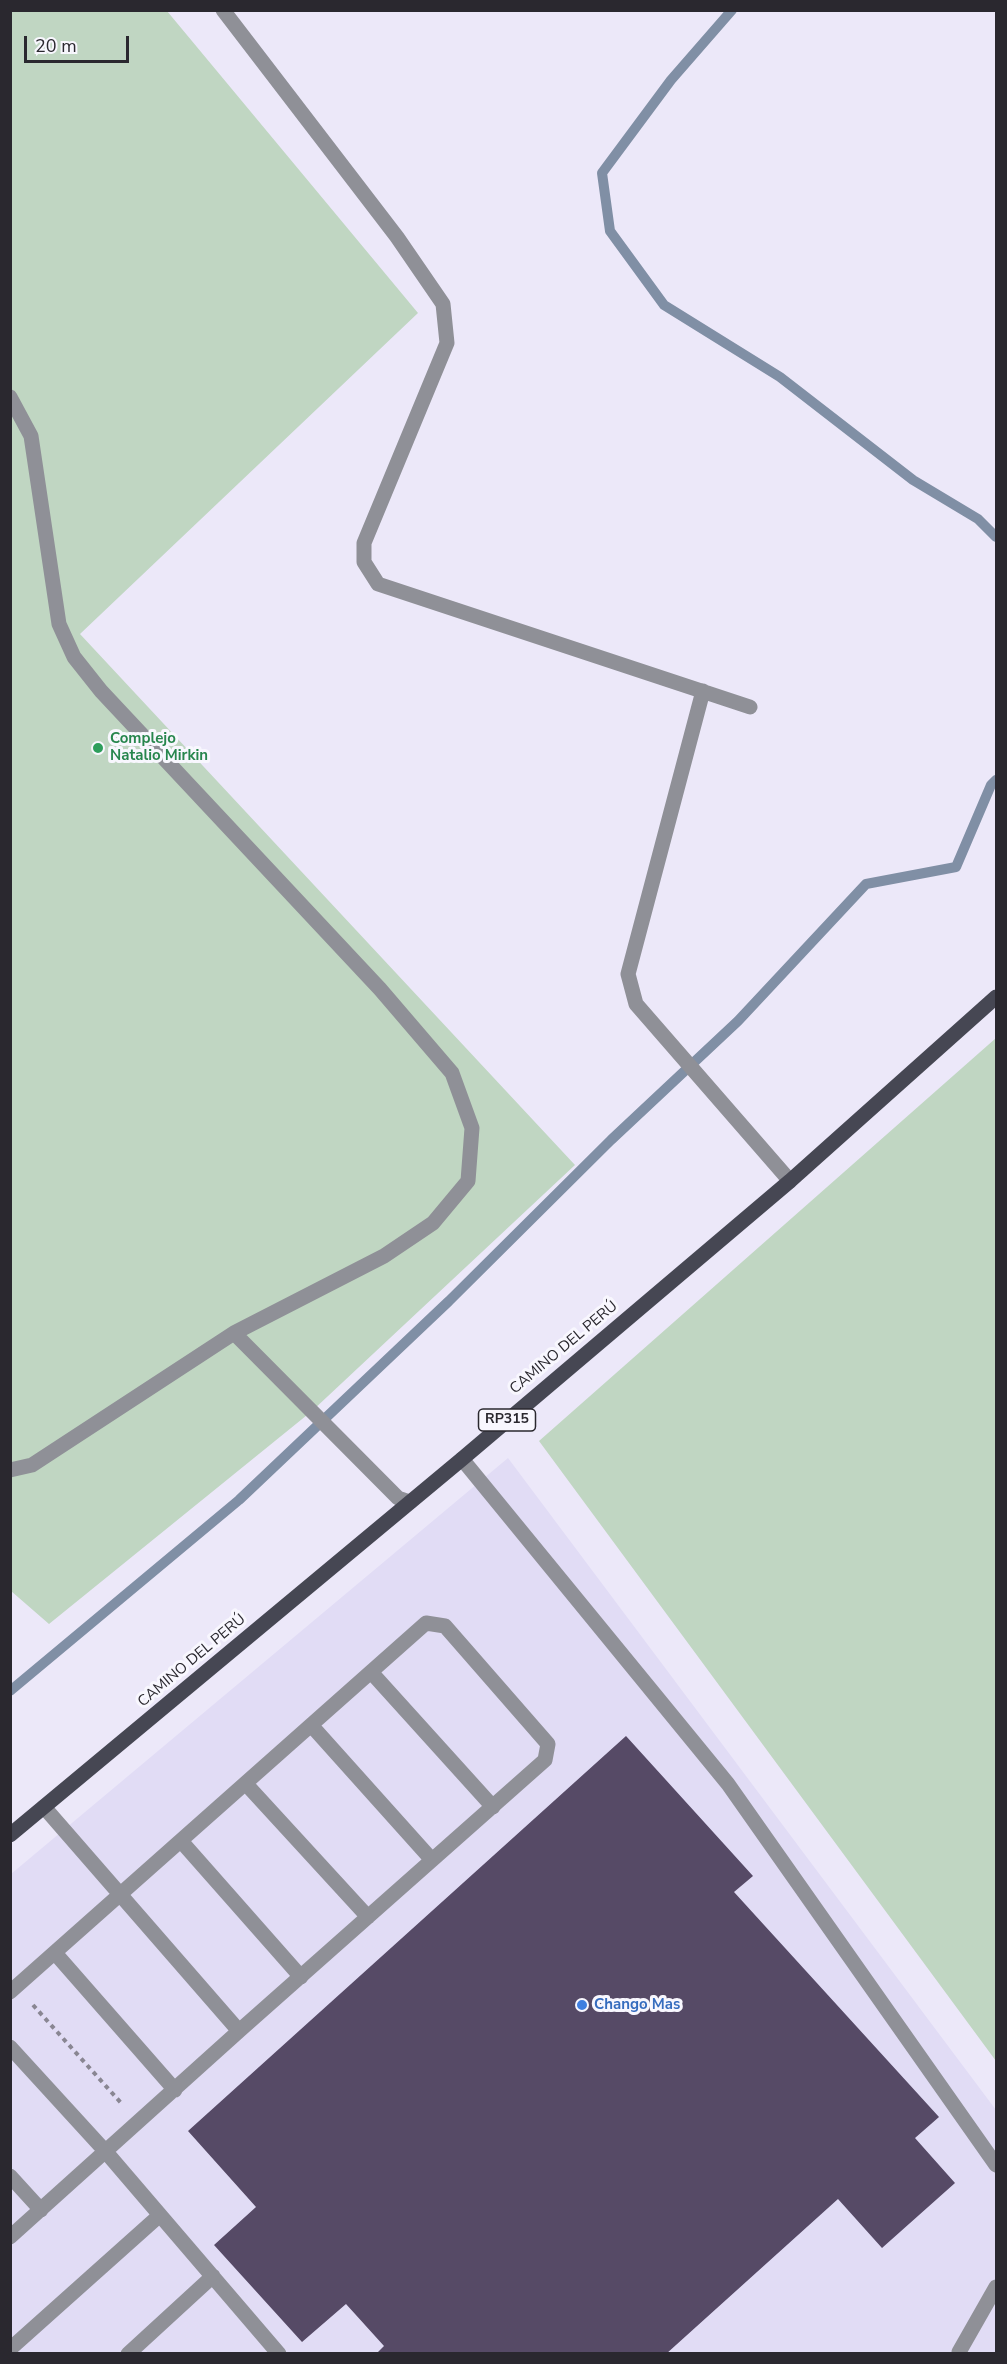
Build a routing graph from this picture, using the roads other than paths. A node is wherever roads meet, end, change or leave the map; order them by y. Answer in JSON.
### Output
{"nodes":[{"id":1,"x":223,"y":10,"type":"edge"},
{"id":2,"x":10,"y":397,"type":"edge"},
{"id":3,"x":703,"y":691,"type":"junction"},
{"id":4,"x":750,"y":707,"type":"dead end"},
{"id":5,"x":996,"y":997,"type":"edge"},
{"id":6,"x":790,"y":1181,"type":"junction"},
{"id":7,"x":234,"y":1333,"type":"junction"},
{"id":8,"x":462,"y":1459,"type":"junction"},
{"id":9,"x":10,"y":1470,"type":"edge"},
{"id":10,"x":410,"y":1502,"type":"junction"},
{"id":11,"x":371,"y":1672,"type":"junction"},
{"id":12,"x":311,"y":1725,"type":"junction"},
{"id":13,"x":246,"y":1784,"type":"junction"},
{"id":14,"x":493,"y":1806,"type":"junction"},
{"id":15,"x":44,"y":1807,"type":"junction"},
{"id":16,"x":10,"y":1835,"type":"edge"},
{"id":17,"x":182,"y":1841,"type":"junction"},
{"id":18,"x":432,"y":1860,"type":"junction"},
{"id":19,"x":121,"y":1896,"type":"junction"},
{"id":20,"x":368,"y":1917,"type":"junction"},
{"id":21,"x":55,"y":1953,"type":"junction"},
{"id":22,"x":301,"y":1977,"type":"junction"},
{"id":23,"x":14,"y":1989,"type":"edge"},
{"id":24,"x":239,"y":2031,"type":"junction"},
{"id":25,"x":10,"y":2047,"type":"edge"},
{"id":26,"x":175,"y":2090,"type":"junction"},
{"id":27,"x":106,"y":2152,"type":"junction"},
{"id":28,"x":996,"y":2165,"type":"edge"},
{"id":29,"x":10,"y":2176,"type":"edge"},
{"id":30,"x":41,"y":2210,"type":"junction"},
{"id":31,"x":160,"y":2216,"type":"junction"},
{"id":32,"x":10,"y":2237,"type":"edge"},
{"id":33,"x":213,"y":2276,"type":"junction"},
{"id":34,"x":996,"y":2287,"type":"edge"},
{"id":35,"x":10,"y":2349,"type":"edge"},
{"id":36,"x":270,"y":2350,"type":"edge"},
{"id":37,"x":959,"y":2352,"type":"edge"},
{"id":38,"x":128,"y":2354,"type":"edge"}],
"edges":[{"from":1,"to":3,"type":"street"},
{"from":2,"to":7,"type":"street"},
{"from":3,"to":4,"type":"street"},
{"from":3,"to":6,"type":"street"},
{"from":5,"to":6,"type":"main road","name":"CAMINO DEL PERÚ","number":"RP315"},
{"from":6,"to":8,"type":"main road","name":"CAMINO DEL PERÚ","number":"RP315"},
{"from":7,"to":9,"type":"street"},
{"from":7,"to":10,"type":"street"},
{"from":8,"to":10,"type":"main road","name":"CAMINO DEL PERÚ","number":"RP315"},
{"from":8,"to":28,"type":"street"},
{"from":10,"to":15,"type":"main road","name":"CAMINO DEL PERÚ","number":"RP315"},
{"from":11,"to":12,"type":"street"},
{"from":11,"to":14,"type":"street"},
{"from":11,"to":14,"type":"street"},
{"from":12,"to":13,"type":"street"},
{"from":12,"to":18,"type":"street"},
{"from":13,"to":17,"type":"street"},
{"from":13,"to":20,"type":"street"},
{"from":14,"to":18,"type":"street"},
{"from":15,"to":16,"type":"main road","name":"CAMINO DEL PERÚ","number":"RP315"},
{"from":15,"to":19,"type":"street"},
{"from":17,"to":19,"type":"street"},
{"from":17,"to":22,"type":"street"},
{"from":18,"to":20,"type":"street"},
{"from":19,"to":21,"type":"street"},
{"from":19,"to":24,"type":"street"},
{"from":20,"to":22,"type":"street"},
{"from":21,"to":23,"type":"street"},
{"from":21,"to":26,"type":"street"},
{"from":22,"to":24,"type":"street"},
{"from":24,"to":26,"type":"street"},
{"from":25,"to":27,"type":"street"},
{"from":26,"to":27,"type":"street"},
{"from":27,"to":30,"type":"street"},
{"from":27,"to":31,"type":"street"},
{"from":29,"to":30,"type":"street"},
{"from":30,"to":32,"type":"street"},
{"from":31,"to":33,"type":"street"},
{"from":31,"to":35,"type":"street"},
{"from":33,"to":36,"type":"street"},
{"from":33,"to":38,"type":"street"},
{"from":34,"to":37,"type":"street"}]}
